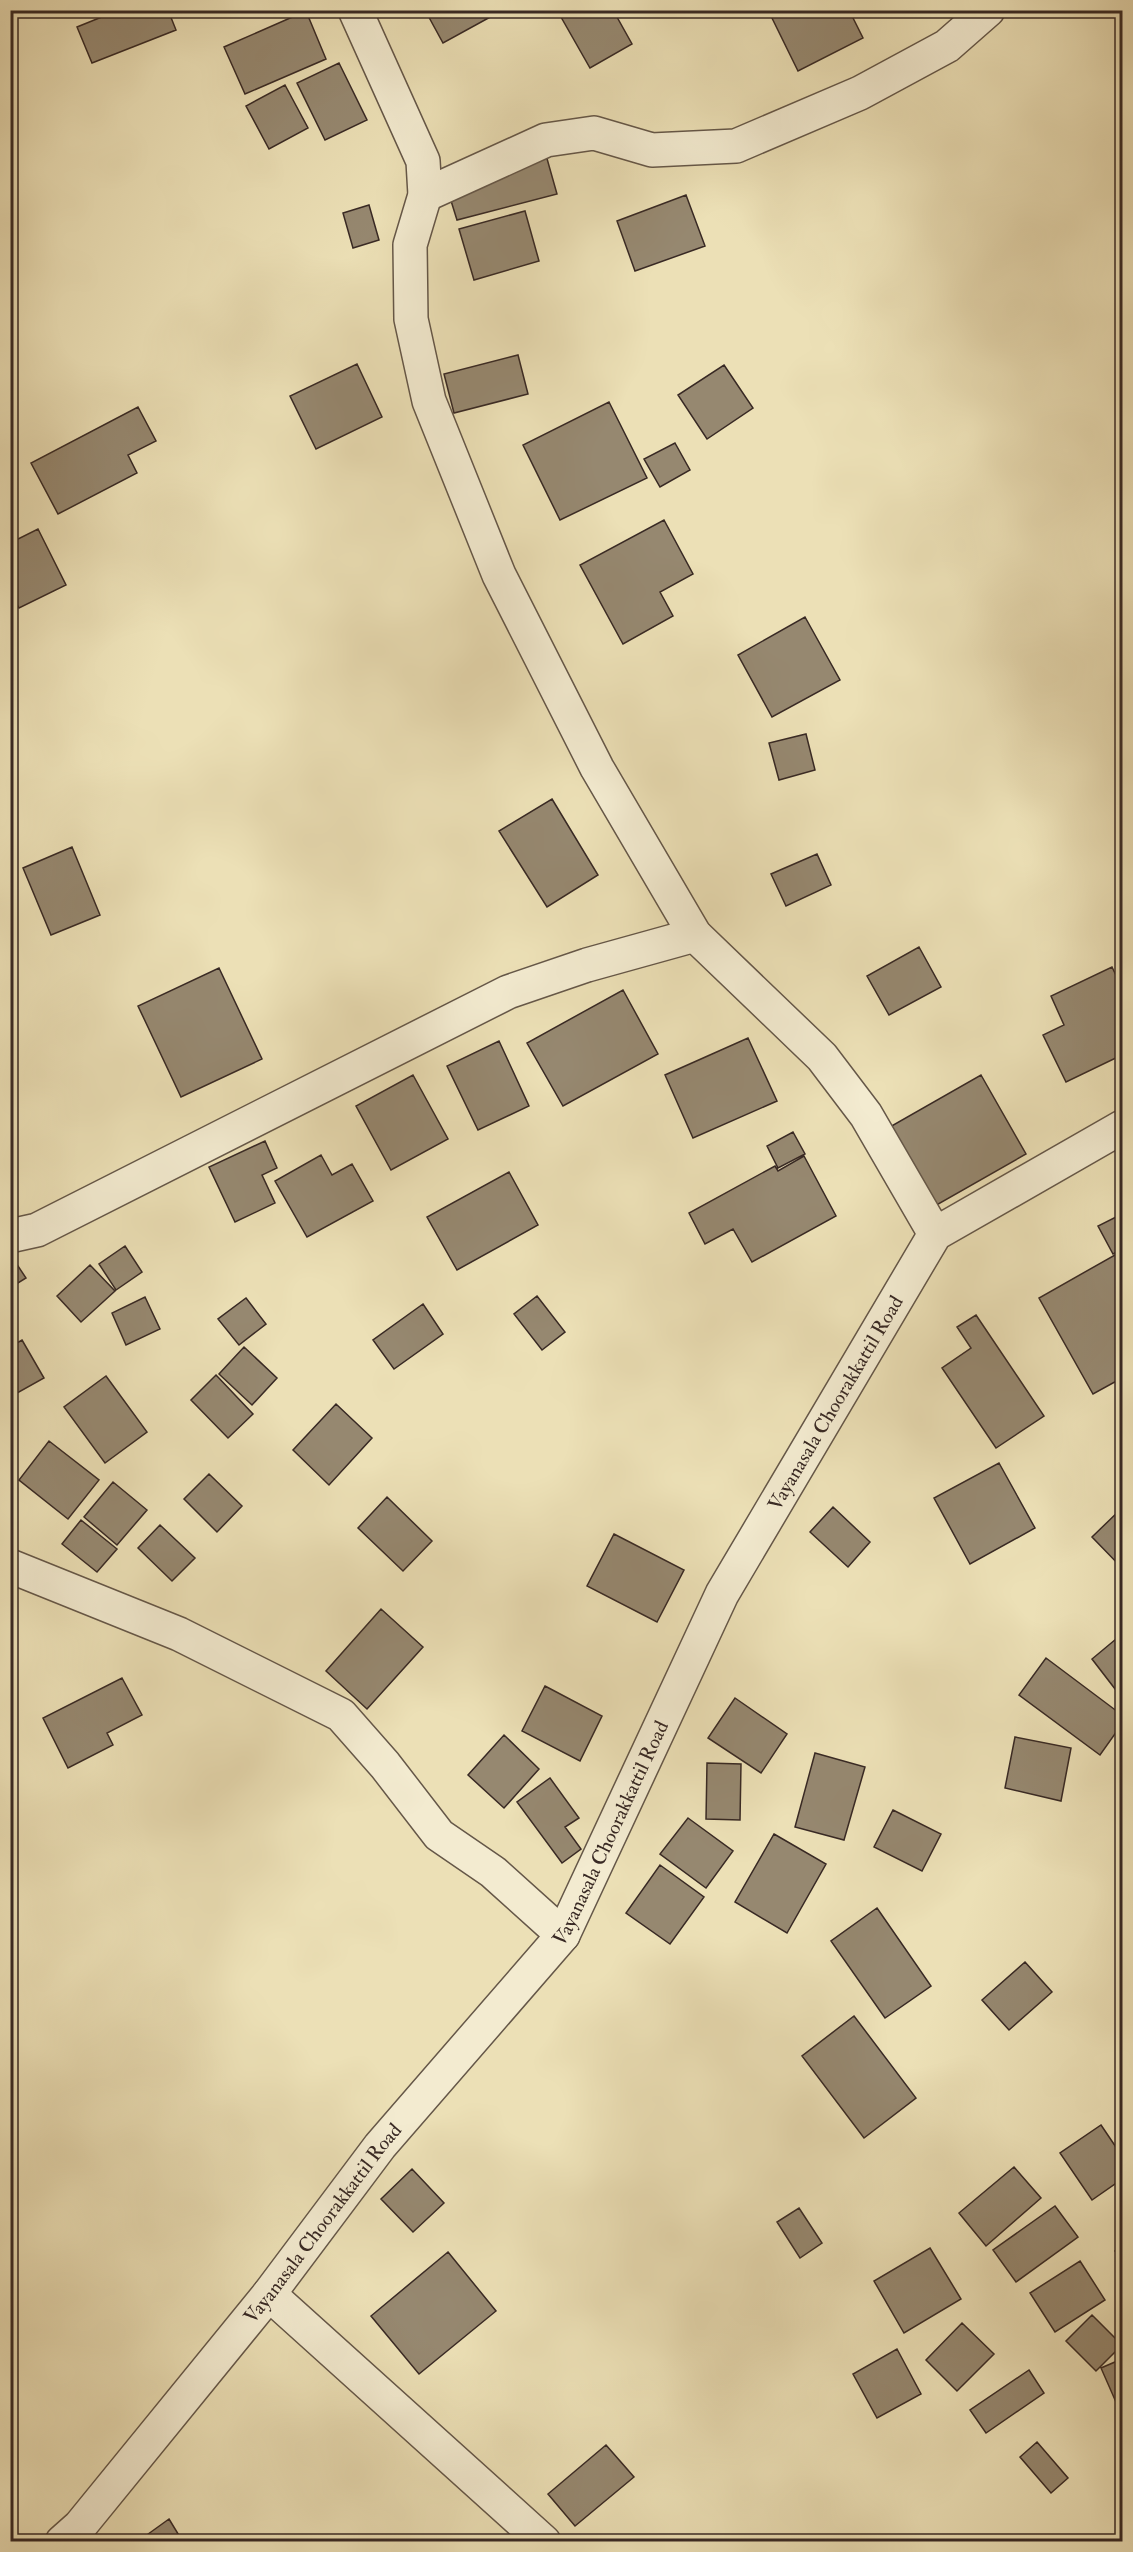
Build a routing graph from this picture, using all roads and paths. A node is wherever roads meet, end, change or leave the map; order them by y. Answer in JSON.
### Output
{"nodes":[{"id":1,"x":355,"y":10,"type":"edge"},
{"id":2,"x":988,"y":10,"type":"edge"},
{"id":3,"x":425,"y":195,"type":"junction"},
{"id":4,"x":695,"y":935,"type":"junction"},
{"id":5,"x":1122,"y":1126,"type":"edge"},
{"id":6,"x":935,"y":1234,"type":"junction"},
{"id":7,"x":10,"y":1236,"type":"edge"},
{"id":8,"x":10,"y":1566,"type":"edge"},
{"id":9,"x":563,"y":1935,"type":"junction"},
{"id":10,"x":270,"y":2295,"type":"junction"},
{"id":11,"x":62,"y":2541,"type":"edge"},
{"id":12,"x":544,"y":2541,"type":"edge"}],
"edges":[{"from":1,"to":3,"type":"street"},
{"from":2,"to":3,"type":"street"},
{"from":3,"to":4,"type":"street"},
{"from":4,"to":6,"type":"street"},
{"from":4,"to":7,"type":"street"},
{"from":5,"to":6,"type":"street","name":"Vayanasala Choorakkattil Road"},
{"from":6,"to":9,"type":"street","name":"Vayanasala Choorakkattil Road"},
{"from":8,"to":9,"type":"street"},
{"from":9,"to":10,"type":"street","name":"Vayanasala Choorakkattil Road"},
{"from":10,"to":11,"type":"street","name":"Vayanasala Choorakkattil Road"},
{"from":10,"to":12,"type":"street"}]}
